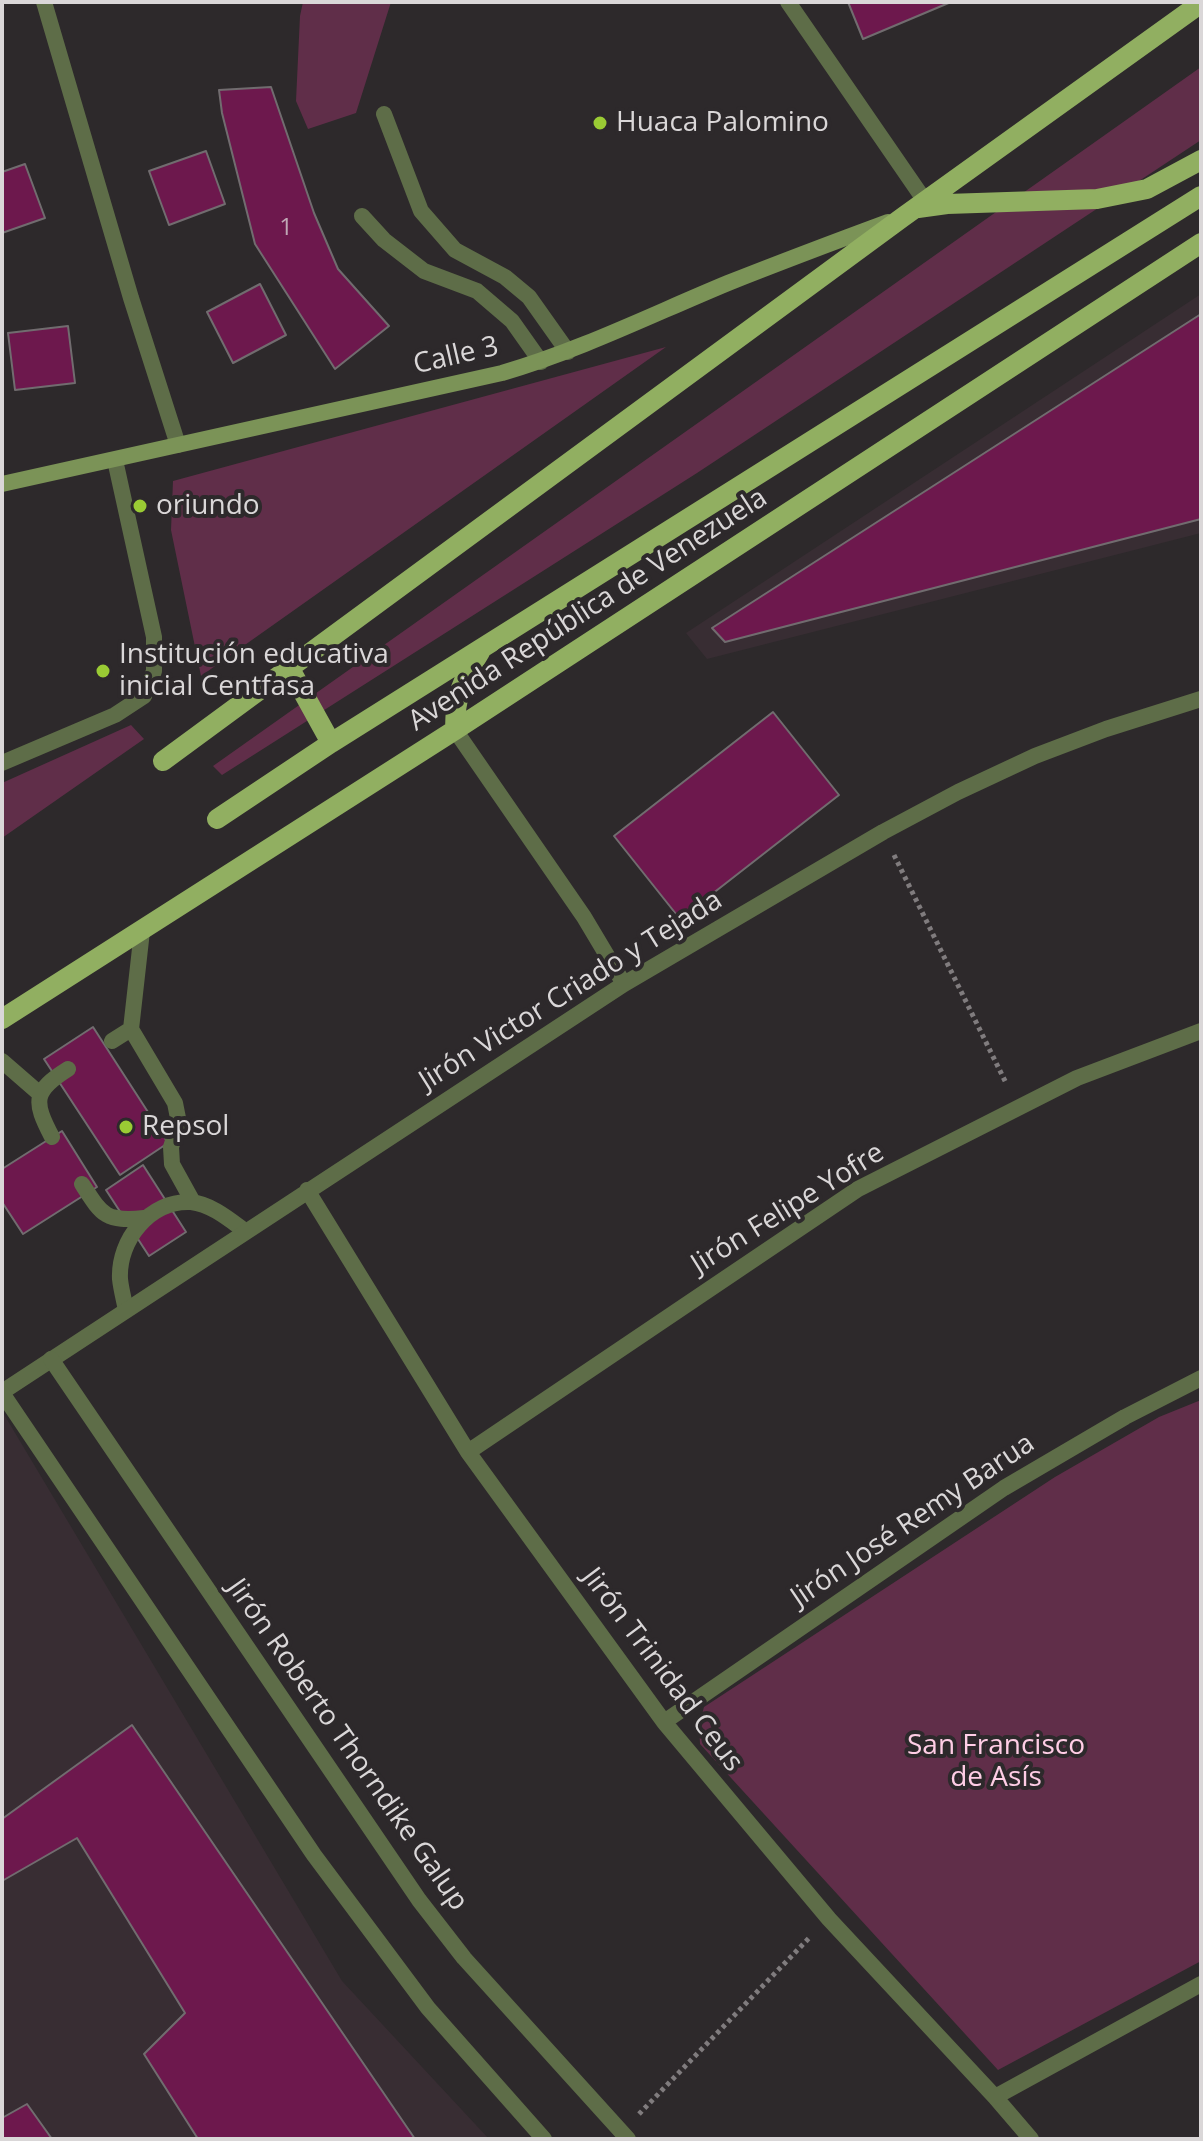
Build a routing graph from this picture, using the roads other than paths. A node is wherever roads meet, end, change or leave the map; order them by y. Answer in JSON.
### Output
{"nodes":[{"id":1,"x":44,"y":2,"type":"edge"},
{"id":2,"x":788,"y":2,"type":"edge"},
{"id":3,"x":1201,"y":3,"type":"edge"},
{"id":4,"x":384,"y":114,"type":"dead end"},
{"id":5,"x":1201,"y":160,"type":"edge"},
{"id":6,"x":1201,"y":196,"type":"edge"},
{"id":7,"x":914,"y":209,"type":"junction"},
{"id":8,"x":362,"y":216,"type":"dead end"},
{"id":9,"x":1201,"y":243,"type":"edge"},
{"id":10,"x":568,"y":352,"type":"junction"},
{"id":11,"x":541,"y":362,"type":"junction"},
{"id":12,"x":178,"y":445,"type":"junction"},
{"id":13,"x":115,"y":460,"type":"junction"},
{"id":14,"x":2,"y":484,"type":"edge"},
{"id":15,"x":484,"y":647,"type":"junction"},
{"id":16,"x":289,"y":667,"type":"junction"},
{"id":17,"x":1201,"y":699,"type":"edge"},
{"id":18,"x":455,"y":730,"type":"junction"},
{"id":19,"x":331,"y":743,"type":"junction"},
{"id":20,"x":163,"y":761,"type":"dead end"},
{"id":21,"x":2,"y":763,"type":"edge"},
{"id":22,"x":217,"y":819,"type":"dead end"},
{"id":23,"x":142,"y":931,"type":"junction"},
{"id":24,"x":624,"y":984,"type":"junction"},
{"id":25,"x":2,"y":1019,"type":"edge"},
{"id":26,"x":131,"y":1029,"type":"junction"},
{"id":27,"x":1201,"y":1031,"type":"edge"},
{"id":28,"x":112,"y":1041,"type":"dead end"},
{"id":29,"x":2,"y":1061,"type":"edge"},
{"id":30,"x":68,"y":1069,"type":"dead end"},
{"id":31,"x":40,"y":1094,"type":"junction"},
{"id":32,"x":52,"y":1137,"type":"dead end"},
{"id":33,"x":82,"y":1184,"type":"dead end"},
{"id":34,"x":307,"y":1190,"type":"junction"},
{"id":35,"x":193,"y":1202,"type":"junction"},
{"id":36,"x":144,"y":1218,"type":"junction"},
{"id":37,"x":245,"y":1231,"type":"junction"},
{"id":38,"x":126,"y":1310,"type":"junction"},
{"id":39,"x":51,"y":1359,"type":"junction"},
{"id":40,"x":1201,"y":1378,"type":"edge"},
{"id":41,"x":2,"y":1392,"type":"edge"},
{"id":42,"x":468,"y":1452,"type":"junction"},
{"id":43,"x":664,"y":1722,"type":"junction"},
{"id":44,"x":1201,"y":1984,"type":"edge"},
{"id":45,"x":995,"y":2097,"type":"junction"},
{"id":46,"x":621,"y":2137,"type":"edge"},
{"id":47,"x":544,"y":2139,"type":"edge"},
{"id":48,"x":1031,"y":2139,"type":"edge"}],
"edges":[{"from":1,"to":12,"type":"street"},
{"from":2,"to":7,"type":"street"},
{"from":3,"to":7,"type":"main road"},
{"from":4,"to":10,"type":"street"},
{"from":5,"to":7,"type":"main road"},
{"from":6,"to":15,"type":"main road","name":"Avenida República de Venezuela"},
{"from":7,"to":10,"type":"main road","name":"Calle 3"},
{"from":7,"to":16,"type":"main road"},
{"from":8,"to":11,"type":"street"},
{"from":9,"to":18,"type":"main road","name":"Avenida República de Venezuela"},
{"from":10,"to":11,"type":"main road","name":"Calle 3"},
{"from":11,"to":12,"type":"main road","name":"Calle 3"},
{"from":12,"to":13,"type":"main road","name":"Calle 3"},
{"from":13,"to":14,"type":"main road","name":"Calle 3"},
{"from":13,"to":21,"type":"street"},
{"from":15,"to":18,"type":"main road"},
{"from":15,"to":19,"type":"main road","name":"Avenida República de Venezuela"},
{"from":16,"to":19,"type":"main road"},
{"from":16,"to":20,"type":"main road"},
{"from":17,"to":24,"type":"street","name":"Jirón Victor Criado y Tejada"},
{"from":18,"to":23,"type":"main road","name":"Avenida República de Venezuela"},
{"from":18,"to":24,"type":"street"},
{"from":19,"to":22,"type":"main road","name":"Avenida República de Venezuela"},
{"from":23,"to":25,"type":"main road","name":"Avenida República de Venezuela"},
{"from":23,"to":26,"type":"street"},
{"from":24,"to":34,"type":"street","name":"Jirón Victor Criado y Tejada"},
{"from":26,"to":28,"type":"street"},
{"from":26,"to":35,"type":"street"},
{"from":27,"to":42,"type":"street","name":"Jirón Felipe Yofre"},
{"from":29,"to":31,"type":"street"},
{"from":30,"to":31,"type":"street"},
{"from":31,"to":32,"type":"street"},
{"from":33,"to":36,"type":"street"},
{"from":34,"to":37,"type":"street","name":"Jirón Victor Criado y Tejada"},
{"from":34,"to":42,"type":"street","name":"Jirón Trinidad Ceus"},
{"from":35,"to":36,"type":"street"},
{"from":35,"to":37,"type":"street"},
{"from":36,"to":38,"type":"street"},
{"from":37,"to":38,"type":"street","name":"Jirón Victor Criado y Tejada"},
{"from":38,"to":39,"type":"street","name":"Jirón Victor Criado y Tejada"},
{"from":39,"to":41,"type":"street","name":"Jirón Victor Criado y Tejada"},
{"from":39,"to":46,"type":"street","name":"Jirón Roberto Thorndike Galup"},
{"from":40,"to":43,"type":"street","name":"Jirón José Remy Barua"},
{"from":41,"to":47,"type":"street"},
{"from":42,"to":43,"type":"street","name":"Jirón Trinidad Ceus"},
{"from":43,"to":45,"type":"street","name":"Jirón Trinidad Ceus"},
{"from":44,"to":45,"type":"street"},
{"from":45,"to":48,"type":"street","name":"Jirón Trinidad Ceus"}]}
